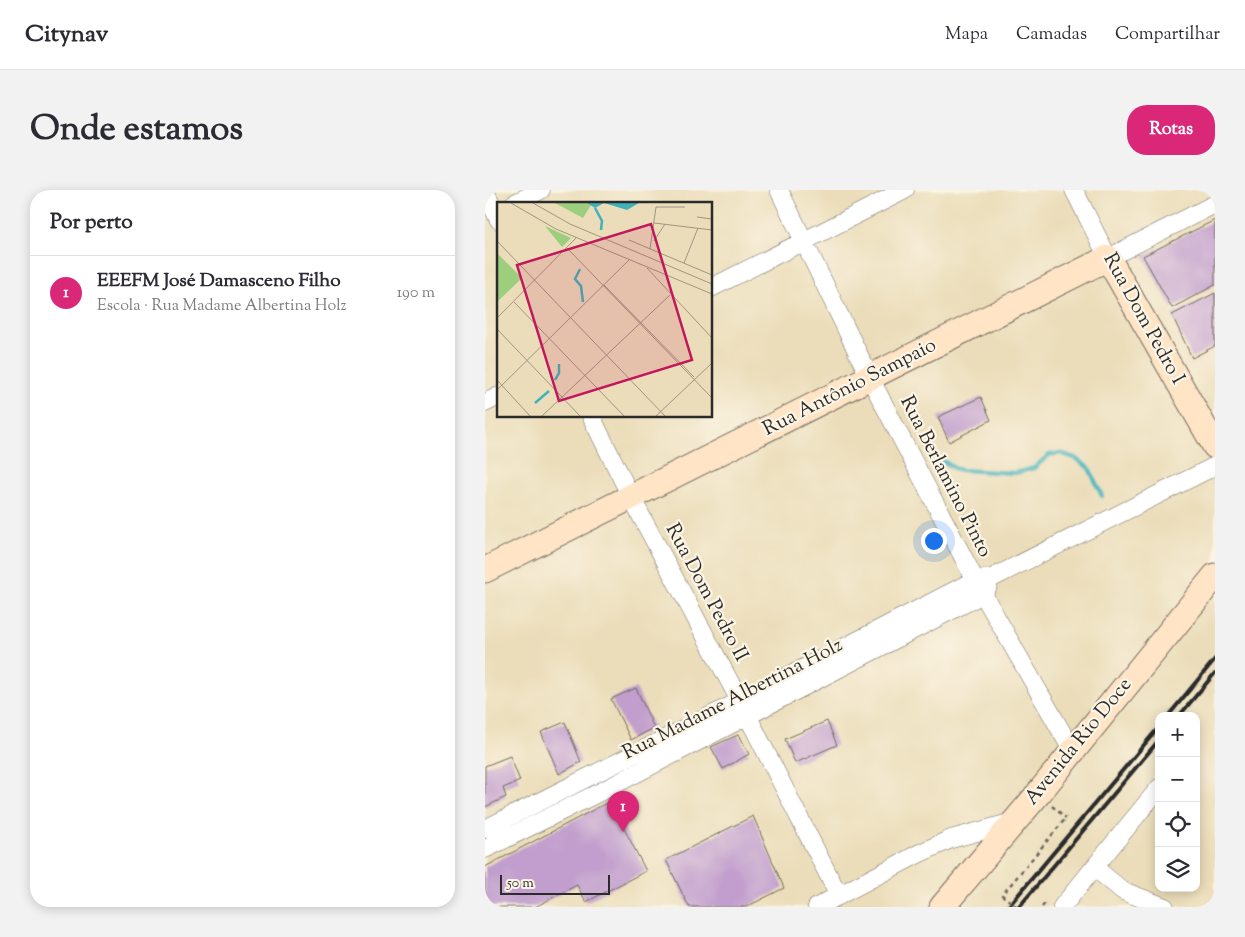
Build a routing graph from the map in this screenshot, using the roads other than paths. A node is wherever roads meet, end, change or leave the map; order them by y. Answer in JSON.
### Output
{"nodes":[{"id":1,"x":541,"y":190,"type":"edge"},
{"id":2,"x":779,"y":190,"type":"edge"},
{"id":3,"x":905,"y":190,"type":"edge"},
{"id":4,"x":1074,"y":190,"type":"edge"},
{"id":5,"x":485,"y":191,"type":"edge"},
{"id":6,"x":517,"y":202,"type":"edge"},
{"id":7,"x":1215,"y":204,"type":"edge"},
{"id":8,"x":494,"y":215,"type":"edge"},
{"id":9,"x":805,"y":240,"type":"junction"},
{"id":10,"x":1108,"y":258,"type":"junction"},
{"id":11,"x":713,"y":287,"type":"edge"},
{"id":12,"x":871,"y":378,"type":"junction"},
{"id":13,"x":497,"y":397,"type":"edge"},
{"id":14,"x":485,"y":403,"type":"edge"},
{"id":15,"x":592,"y":418,"type":"edge"},
{"id":16,"x":1215,"y":446,"type":"edge"},
{"id":17,"x":1215,"y":466,"type":"edge"},
{"id":18,"x":631,"y":497,"type":"junction"},
{"id":19,"x":485,"y":570,"type":"edge"},
{"id":20,"x":1215,"y":576,"type":"edge"},
{"id":21,"x":983,"y":584,"type":"junction"},
{"id":22,"x":744,"y":709,"type":"junction"},
{"id":23,"x":1072,"y":750,"type":"junction"},
{"id":24,"x":600,"y":770,"type":"junction"},
{"id":25,"x":608,"y":788,"type":"junction"},
{"id":26,"x":1155,"y":793,"type":"edge"},
{"id":27,"x":1013,"y":822,"type":"junction"},
{"id":28,"x":485,"y":829,"type":"edge"},
{"id":29,"x":485,"y":850,"type":"edge"},
{"id":30,"x":1095,"y":868,"type":"junction"},
{"id":31,"x":1123,"y":891,"type":"junction"},
{"id":32,"x":839,"y":896,"type":"junction"},
{"id":33,"x":817,"y":907,"type":"edge"},
{"id":34,"x":942,"y":907,"type":"edge"},
{"id":35,"x":1062,"y":907,"type":"edge"},
{"id":36,"x":1136,"y":907,"type":"edge"},
{"id":37,"x":1165,"y":907,"type":"edge"}],
"edges":[{"from":1,"to":6,"type":"street"},
{"from":2,"to":9,"type":"street","name":"Rua Berlamino Pinto"},
{"from":3,"to":9,"type":"street"},
{"from":4,"to":10,"type":"street","name":"Rua Dom Pedro I"},
{"from":5,"to":8,"type":"street"},
{"from":7,"to":10,"type":"street","name":"Rua Antônio Sampaio"},
{"from":9,"to":11,"type":"street"},
{"from":9,"to":12,"type":"street","name":"Rua Berlamino Pinto"},
{"from":10,"to":12,"type":"street","name":"Rua Antônio Sampaio"},
{"from":10,"to":16,"type":"street","name":"Rua Dom Pedro I"},
{"from":12,"to":18,"type":"street","name":"Rua Antônio Sampaio"},
{"from":12,"to":21,"type":"street","name":"Rua Berlamino Pinto"},
{"from":13,"to":14,"type":"street"},
{"from":15,"to":18,"type":"street","name":"Rua Dom Pedro II"},
{"from":17,"to":21,"type":"street","name":"Rua Madame Albertina Holz"},
{"from":18,"to":19,"type":"street","name":"Rua Antônio Sampaio"},
{"from":18,"to":22,"type":"street","name":"Rua Dom Pedro II"},
{"from":20,"to":23,"type":"street","name":"Avenida Rio Doce"},
{"from":21,"to":22,"type":"street","name":"Rua Madame Albertina Holz"},
{"from":21,"to":23,"type":"street","name":"Rua Berlamino Pinto"},
{"from":22,"to":24,"type":"street","name":"Rua Madame Albertina Holz"},
{"from":22,"to":25,"type":"street","name":"Rua Madame Albertina Holz"},
{"from":22,"to":32,"type":"street","name":"Rua Dom Pedro II"},
{"from":23,"to":27,"type":"street","name":"Avenida Rio Doce"},
{"from":24,"to":25,"type":"street"},
{"from":24,"to":28,"type":"street","name":"Rua Madame Albertina Holz"},
{"from":25,"to":29,"type":"street","name":"Rua Madame Albertina Holz"},
{"from":26,"to":30,"type":"street"},
{"from":27,"to":32,"type":"street"},
{"from":27,"to":34,"type":"street","name":"Avenida Rio Doce"},
{"from":30,"to":31,"type":"street"},
{"from":30,"to":35,"type":"street"},
{"from":31,"to":36,"type":"street"},
{"from":31,"to":37,"type":"street"},
{"from":32,"to":33,"type":"street"}]}
